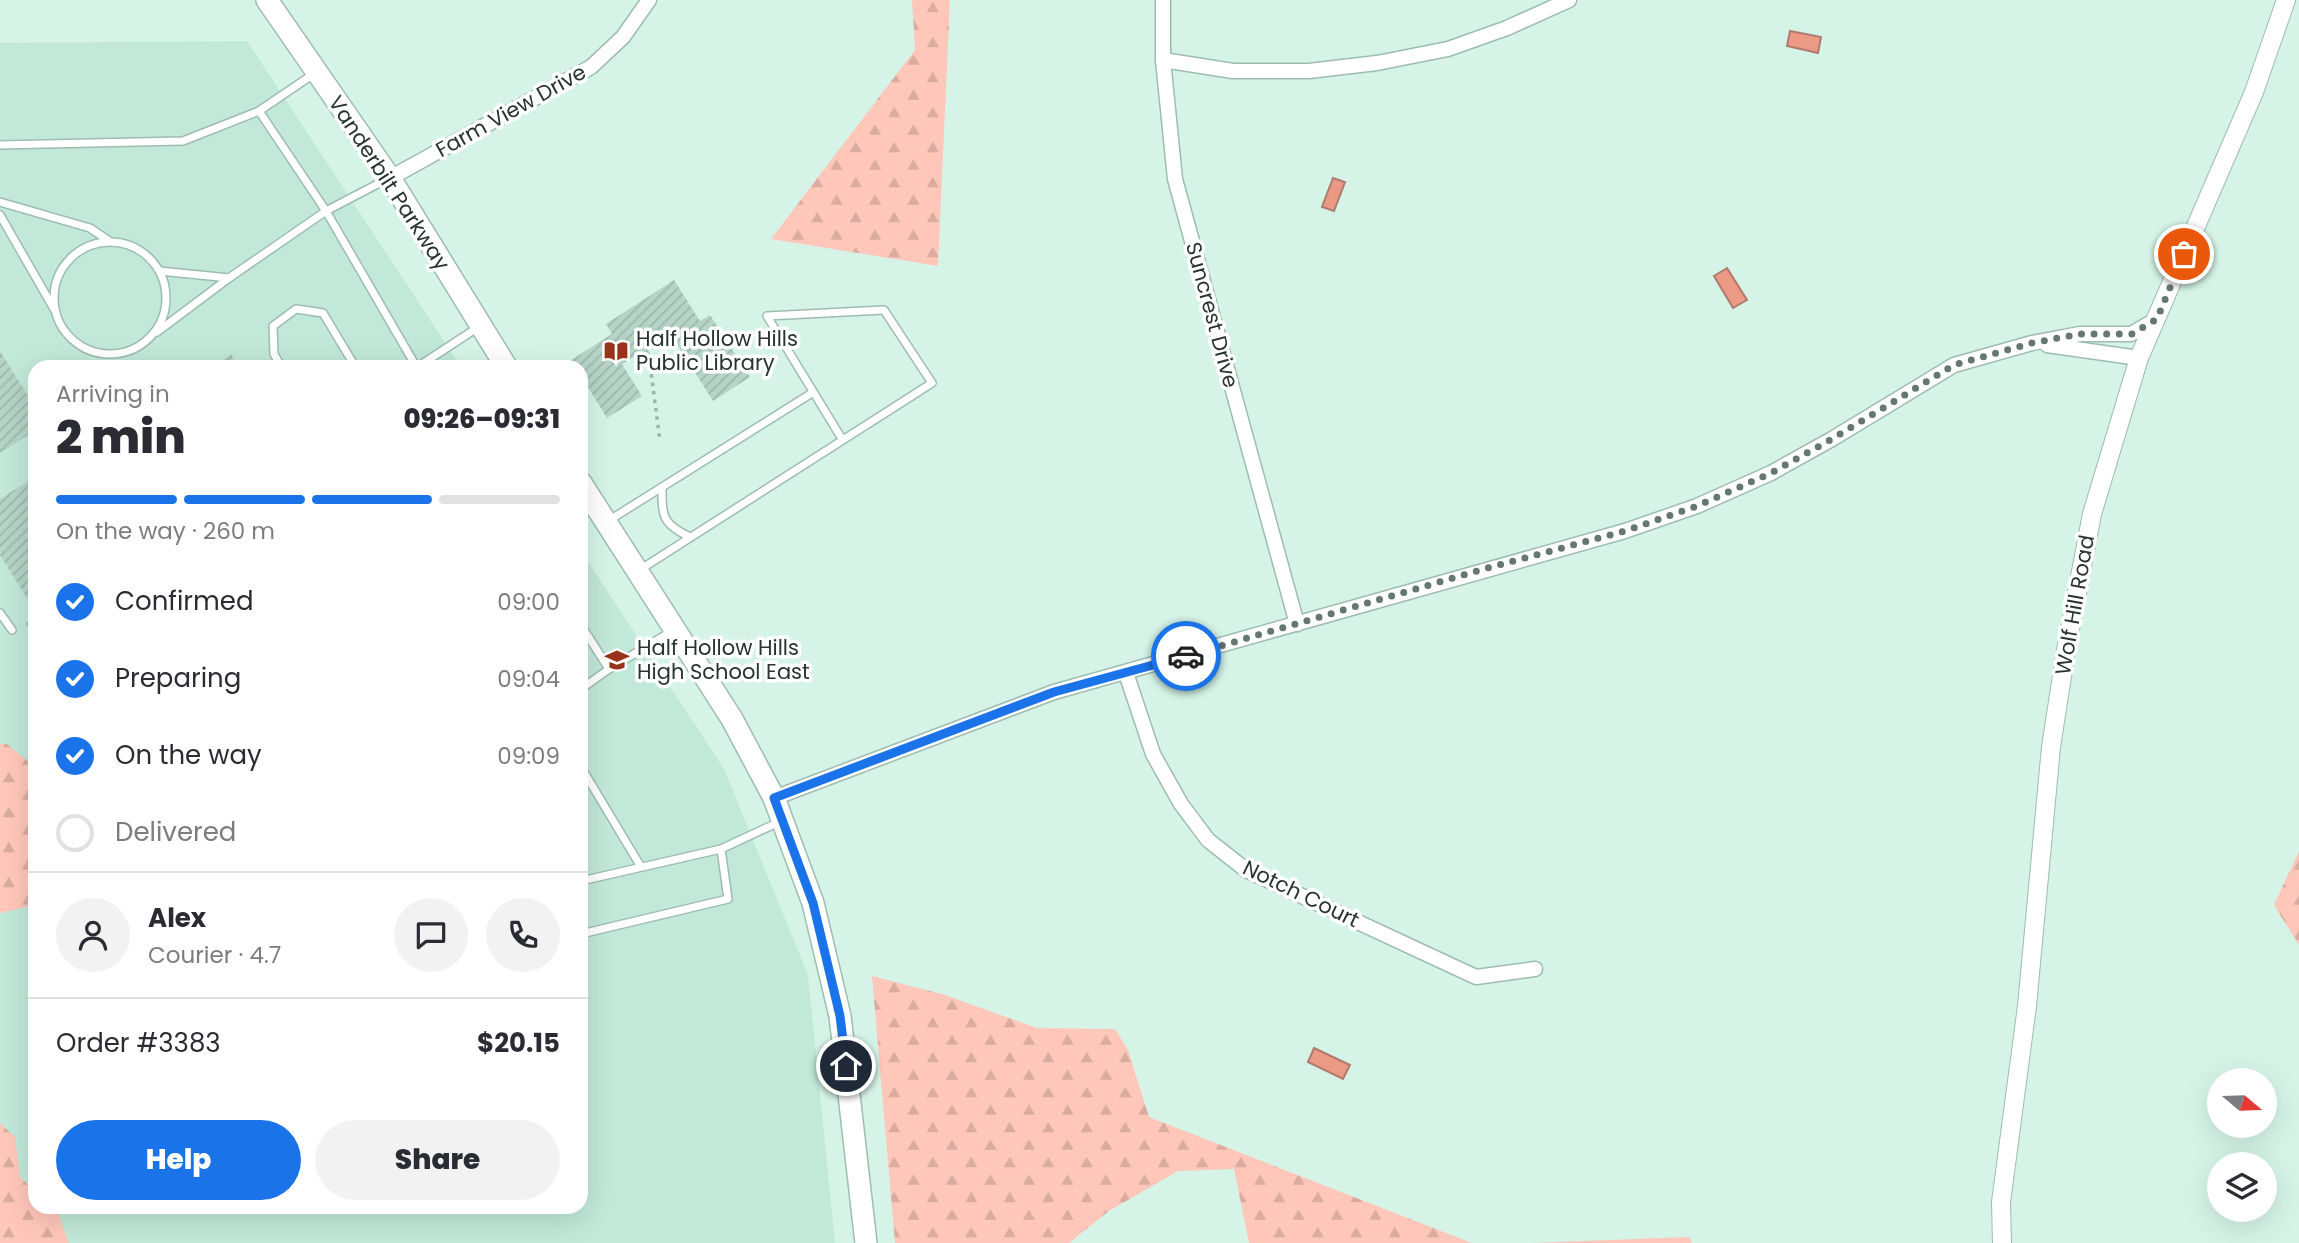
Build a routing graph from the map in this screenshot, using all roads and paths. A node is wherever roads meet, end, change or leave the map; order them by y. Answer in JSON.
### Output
{"nodes":[{"id":1,"x":267,"y":0,"type":"edge"},
{"id":2,"x":649,"y":0,"type":"edge"},
{"id":3,"x":1163,"y":0,"type":"edge"},
{"id":4,"x":1569,"y":0,"type":"edge"},
{"id":5,"x":2286,"y":0,"type":"edge"},
{"id":6,"x":1163,"y":60,"type":"junction"},
{"id":7,"x":315,"y":73,"type":"junction"},
{"id":8,"x":259,"y":111,"type":"junction"},
{"id":9,"x":0,"y":145,"type":"edge"},
{"id":10,"x":390,"y":178,"type":"junction"},
{"id":11,"x":0,"y":202,"type":"edge"},
{"id":12,"x":326,"y":211,"type":"junction"},
{"id":13,"x":0,"y":215,"type":"edge"},
{"id":14,"x":109,"y":242,"type":"junction"},
{"id":15,"x":160,"y":271,"type":"junction"},
{"id":16,"x":229,"y":278,"type":"junction"},
{"id":17,"x":56,"y":313,"type":"junction"},
{"id":18,"x":2157,"y":319,"type":"junction"},
{"id":19,"x":481,"y":326,"type":"junction"},
{"id":20,"x":149,"y":338,"type":"junction"},
{"id":21,"x":2032,"y":343,"type":"junction"},
{"id":22,"x":646,"y":358,"type":"dead end"},
{"id":23,"x":2139,"y":358,"type":"junction"},
{"id":24,"x":277,"y":360,"type":"edge"},
{"id":25,"x":351,"y":360,"type":"edge"},
{"id":26,"x":412,"y":360,"type":"edge"},
{"id":27,"x":427,"y":360,"type":"edge"},
{"id":28,"x":503,"y":360,"type":"edge"},
{"id":29,"x":812,"y":393,"type":"junction"},
{"id":30,"x":842,"y":439,"type":"junction"},
{"id":31,"x":660,"y":441,"type":"dead end"},
{"id":32,"x":662,"y":487,"type":"junction"},
{"id":33,"x":588,"y":494,"type":"edge"},
{"id":34,"x":606,"y":522,"type":"junction"},
{"id":35,"x":690,"y":537,"type":"junction"},
{"id":36,"x":637,"y":571,"type":"junction"},
{"id":37,"x":0,"y":613,"type":"edge"},
{"id":38,"x":1297,"y":624,"type":"junction"},
{"id":39,"x":674,"y":629,"type":"junction"},
{"id":40,"x":12,"y":630,"type":"dead end"},
{"id":41,"x":588,"y":636,"type":"edge"},
{"id":42,"x":609,"y":669,"type":"junction"},
{"id":43,"x":1126,"y":673,"type":"junction"},
{"id":44,"x":588,"y":684,"type":"edge"},
{"id":45,"x":588,"y":778,"type":"edge"},
{"id":46,"x":774,"y":798,"type":"junction"},
{"id":47,"x":783,"y":821,"type":"junction"},
{"id":48,"x":721,"y":849,"type":"junction"},
{"id":49,"x":641,"y":867,"type":"junction"},
{"id":50,"x":588,"y":878,"type":"edge"},
{"id":51,"x":588,"y":932,"type":"edge"},
{"id":52,"x":1535,"y":969,"type":"dead end"},
{"id":53,"x":866,"y":1243,"type":"edge"},
{"id":54,"x":2002,"y":1243,"type":"edge"}],
"edges":[{"from":1,"to":7,"type":"main road","name":"Vanderbilt Parkway"},
{"from":2,"to":10,"type":"street","name":"Farm View Drive"},
{"from":3,"to":6,"type":"street","name":"Suncrest Drive"},
{"from":4,"to":6,"type":"street"},
{"from":5,"to":18,"type":"street","name":"Wolf Hill Road"},
{"from":6,"to":38,"type":"street","name":"Suncrest Drive"},
{"from":7,"to":8,"type":"lane"},
{"from":7,"to":10,"type":"main road","name":"Vanderbilt Parkway"},
{"from":8,"to":9,"type":"lane"},
{"from":8,"to":12,"type":"lane"},
{"from":10,"to":12,"type":"lane"},
{"from":10,"to":19,"type":"main road","name":"Vanderbilt Parkway"},
{"from":11,"to":14,"type":"lane"},
{"from":12,"to":16,"type":"lane"},
{"from":12,"to":26,"type":"lane"},
{"from":13,"to":17,"type":"lane"},
{"from":14,"to":15,"type":"lane"},
{"from":14,"to":17,"type":"lane"},
{"from":15,"to":16,"type":"lane"},
{"from":15,"to":20,"type":"lane"},
{"from":16,"to":20,"type":"lane"},
{"from":17,"to":20,"type":"lane"},
{"from":18,"to":21,"type":"street"},
{"from":18,"to":23,"type":"street","name":"Wolf Hill Road"},
{"from":19,"to":27,"type":"lane"},
{"from":19,"to":28,"type":"main road","name":"Vanderbilt Parkway"},
{"from":21,"to":23,"type":"street"},
{"from":21,"to":38,"type":"street"},
{"from":22,"to":31,"type":"path"},
{"from":23,"to":54,"type":"street","name":"Wolf Hill Road"},
{"from":24,"to":25,"type":"lane"},
{"from":29,"to":30,"type":"lane"},
{"from":29,"to":30,"type":"lane"},
{"from":29,"to":32,"type":"lane"},
{"from":30,"to":35,"type":"lane"},
{"from":32,"to":34,"type":"lane"},
{"from":32,"to":35,"type":"lane"},
{"from":33,"to":34,"type":"main road"},
{"from":34,"to":36,"type":"main road"},
{"from":35,"to":36,"type":"lane"},
{"from":36,"to":39,"type":"main road"},
{"from":37,"to":40,"type":"lane"},
{"from":38,"to":43,"type":"street"},
{"from":39,"to":42,"type":"lane"},
{"from":39,"to":46,"type":"main road"},
{"from":41,"to":42,"type":"lane"},
{"from":42,"to":44,"type":"lane"},
{"from":43,"to":46,"type":"street"},
{"from":43,"to":52,"type":"street","name":"Notch Court"},
{"from":45,"to":49,"type":"lane"},
{"from":46,"to":47,"type":"main road"},
{"from":47,"to":48,"type":"lane"},
{"from":47,"to":53,"type":"main road"},
{"from":48,"to":49,"type":"lane"},
{"from":48,"to":51,"type":"lane"},
{"from":49,"to":50,"type":"lane"}]}
